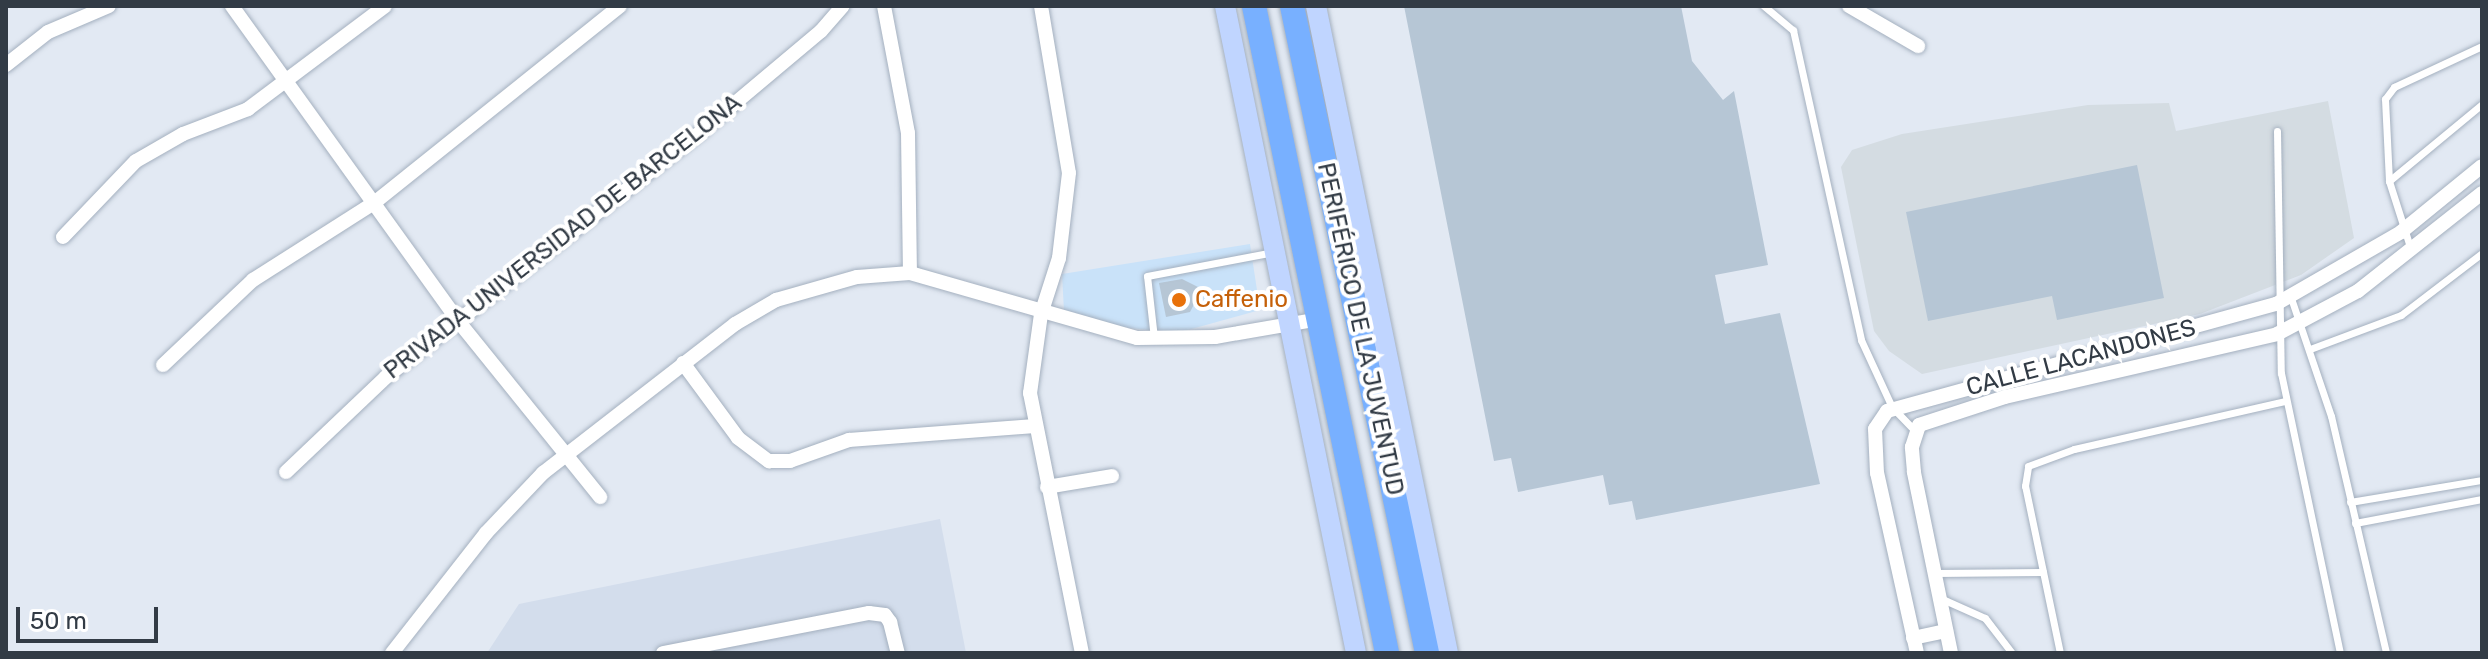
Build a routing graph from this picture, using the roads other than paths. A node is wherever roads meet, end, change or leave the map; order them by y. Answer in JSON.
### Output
{"nodes":[{"id":1,"x":109,"y":6,"type":"edge"},
{"id":2,"x":232,"y":6,"type":"edge"},
{"id":3,"x":385,"y":6,"type":"edge"},
{"id":4,"x":620,"y":6,"type":"edge"},
{"id":5,"x":843,"y":6,"type":"edge"},
{"id":6,"x":884,"y":6,"type":"edge"},
{"id":7,"x":1042,"y":6,"type":"edge"},
{"id":8,"x":1225,"y":6,"type":"edge"},
{"id":9,"x":1254,"y":6,"type":"edge"},
{"id":10,"x":1292,"y":6,"type":"edge"},
{"id":11,"x":1316,"y":6,"type":"edge"},
{"id":12,"x":1764,"y":6,"type":"edge"},
{"id":13,"x":1849,"y":6,"type":"edge"},
{"id":14,"x":1918,"y":46,"type":"dead end"},
{"id":15,"x":2482,"y":46,"type":"edge"},
{"id":16,"x":6,"y":65,"type":"edge"},
{"id":17,"x":289,"y":83,"type":"junction"},
{"id":18,"x":2482,"y":104,"type":"edge"},
{"id":19,"x":2277,"y":131,"type":"dead end"},
{"id":20,"x":2482,"y":166,"type":"edge"},
{"id":21,"x":2389,"y":181,"type":"junction"},
{"id":22,"x":2482,"y":193,"type":"edge"},
{"id":23,"x":374,"y":203,"type":"junction"},
{"id":24,"x":2401,"y":232,"type":"junction"},
{"id":25,"x":63,"y":237,"type":"dead end"},
{"id":26,"x":1276,"y":252,"type":"junction"},
{"id":27,"x":2412,"y":252,"type":"junction"},
{"id":28,"x":2482,"y":253,"type":"edge"},
{"id":29,"x":910,"y":273,"type":"junction"},
{"id":30,"x":2291,"y":298,"type":"junction"},
{"id":31,"x":2276,"y":304,"type":"junction"},
{"id":32,"x":1041,"y":314,"type":"junction"},
{"id":33,"x":1320,"y":319,"type":"junction"},
{"id":34,"x":459,"y":322,"type":"junction"},
{"id":35,"x":2300,"y":323,"type":"junction"},
{"id":36,"x":1291,"y":325,"type":"junction"},
{"id":37,"x":2277,"y":334,"type":"junction"},
{"id":38,"x":1154,"y":339,"type":"junction"},
{"id":39,"x":2310,"y":349,"type":"junction"},
{"id":40,"x":683,"y":363,"type":"junction"},
{"id":41,"x":163,"y":365,"type":"dead end"},
{"id":42,"x":2286,"y":401,"type":"junction"},
{"id":43,"x":1892,"y":407,"type":"junction"},
{"id":44,"x":1034,"y":426,"type":"junction"},
{"id":45,"x":1915,"y":431,"type":"junction"},
{"id":46,"x":563,"y":455,"type":"junction"},
{"id":47,"x":286,"y":472,"type":"dead end"},
{"id":48,"x":1112,"y":476,"type":"dead end"},
{"id":49,"x":2482,"y":480,"type":"edge"},
{"id":50,"x":1047,"y":487,"type":"junction"},
{"id":51,"x":600,"y":497,"type":"dead end"},
{"id":52,"x":2482,"y":499,"type":"edge"},
{"id":53,"x":2350,"y":502,"type":"junction"},
{"id":54,"x":2355,"y":523,"type":"junction"},
{"id":55,"x":2043,"y":572,"type":"junction"},
{"id":56,"x":1933,"y":573,"type":"junction"},
{"id":57,"x":1940,"y":598,"type":"junction"},
{"id":58,"x":1946,"y":631,"type":"junction"},
{"id":59,"x":1913,"y":638,"type":"junction"},
{"id":60,"x":392,"y":653,"type":"edge"},
{"id":61,"x":663,"y":653,"type":"edge"},
{"id":62,"x":898,"y":653,"type":"edge"},
{"id":63,"x":1082,"y":653,"type":"edge"},
{"id":64,"x":1356,"y":653,"type":"edge"},
{"id":65,"x":1387,"y":653,"type":"edge"},
{"id":66,"x":1427,"y":653,"type":"edge"},
{"id":67,"x":1448,"y":653,"type":"edge"},
{"id":68,"x":1917,"y":653,"type":"edge"},
{"id":69,"x":1951,"y":653,"type":"edge"},
{"id":70,"x":2012,"y":653,"type":"edge"},
{"id":71,"x":2060,"y":653,"type":"edge"},
{"id":72,"x":2340,"y":653,"type":"edge"},
{"id":73,"x":2386,"y":653,"type":"edge"}],
"edges":[{"from":1,"to":16,"type":"street"},
{"from":2,"to":17,"type":"street"},
{"from":3,"to":17,"type":"street"},
{"from":4,"to":23,"type":"street"},
{"from":5,"to":34,"type":"street","name":"PRIVADA UNIVERSIDAD DE BARCELONA"},
{"from":6,"to":29,"type":"street"},
{"from":7,"to":32,"type":"street"},
{"from":8,"to":26,"type":"main road"},
{"from":9,"to":33,"type":"highway","name":"PERIFÉRICO DE LA JUVENTUD"},
{"from":10,"to":66,"type":"highway","name":"PERIFÉRICO DE LA JUVENTUD"},
{"from":11,"to":67,"type":"main road"},
{"from":12,"to":43,"type":"lane"},
{"from":13,"to":14,"type":"street"},
{"from":15,"to":21,"type":"lane"},
{"from":17,"to":23,"type":"street"},
{"from":17,"to":25,"type":"street"},
{"from":18,"to":21,"type":"lane"},
{"from":19,"to":31,"type":"lane"},
{"from":20,"to":24,"type":"street","name":"CALLE LACANDONES"},
{"from":21,"to":24,"type":"lane"},
{"from":22,"to":27,"type":"street","name":"CALLE LACANDONES"},
{"from":23,"to":34,"type":"street"},
{"from":23,"to":41,"type":"street"},
{"from":24,"to":27,"type":"lane"},
{"from":24,"to":30,"type":"street","name":"CALLE LACANDONES"},
{"from":26,"to":36,"type":"main road"},
{"from":26,"to":38,"type":"lane"},
{"from":27,"to":35,"type":"street","name":"CALLE LACANDONES"},
{"from":28,"to":39,"type":"lane"},
{"from":29,"to":32,"type":"street"},
{"from":29,"to":40,"type":"street"},
{"from":30,"to":31,"type":"street","name":"CALLE LACANDONES"},
{"from":30,"to":35,"type":"lane"},
{"from":31,"to":37,"type":"lane"},
{"from":31,"to":43,"type":"street","name":"CALLE LACANDONES"},
{"from":32,"to":38,"type":"street"},
{"from":32,"to":44,"type":"street"},
{"from":33,"to":36,"type":"street"},
{"from":33,"to":65,"type":"highway","name":"PERIFÉRICO DE LA JUVENTUD"},
{"from":34,"to":46,"type":"street"},
{"from":34,"to":47,"type":"street","name":"PRIVADA UNIVERSIDAD DE BARCELONA"},
{"from":35,"to":37,"type":"street","name":"CALLE LACANDONES"},
{"from":35,"to":39,"type":"lane"},
{"from":36,"to":38,"type":"street"},
{"from":36,"to":64,"type":"main road"},
{"from":37,"to":42,"type":"lane"},
{"from":37,"to":45,"type":"street","name":"CALLE LACANDONES"},
{"from":39,"to":53,"type":"lane"},
{"from":40,"to":44,"type":"street"},
{"from":40,"to":46,"type":"street"},
{"from":42,"to":55,"type":"lane"},
{"from":42,"to":72,"type":"lane"},
{"from":43,"to":45,"type":"lane"},
{"from":43,"to":59,"type":"street"},
{"from":44,"to":50,"type":"street"},
{"from":45,"to":56,"type":"street"},
{"from":46,"to":51,"type":"street"},
{"from":46,"to":60,"type":"street"},
{"from":48,"to":50,"type":"street"},
{"from":49,"to":53,"type":"lane"},
{"from":50,"to":63,"type":"street"},
{"from":52,"to":54,"type":"lane"},
{"from":53,"to":54,"type":"lane"},
{"from":54,"to":73,"type":"lane"},
{"from":55,"to":56,"type":"lane"},
{"from":55,"to":71,"type":"lane"},
{"from":56,"to":57,"type":"street"},
{"from":57,"to":58,"type":"street"},
{"from":57,"to":70,"type":"lane"},
{"from":58,"to":59,"type":"street"},
{"from":58,"to":69,"type":"street"},
{"from":59,"to":68,"type":"street"},
{"from":61,"to":62,"type":"street"}]}
